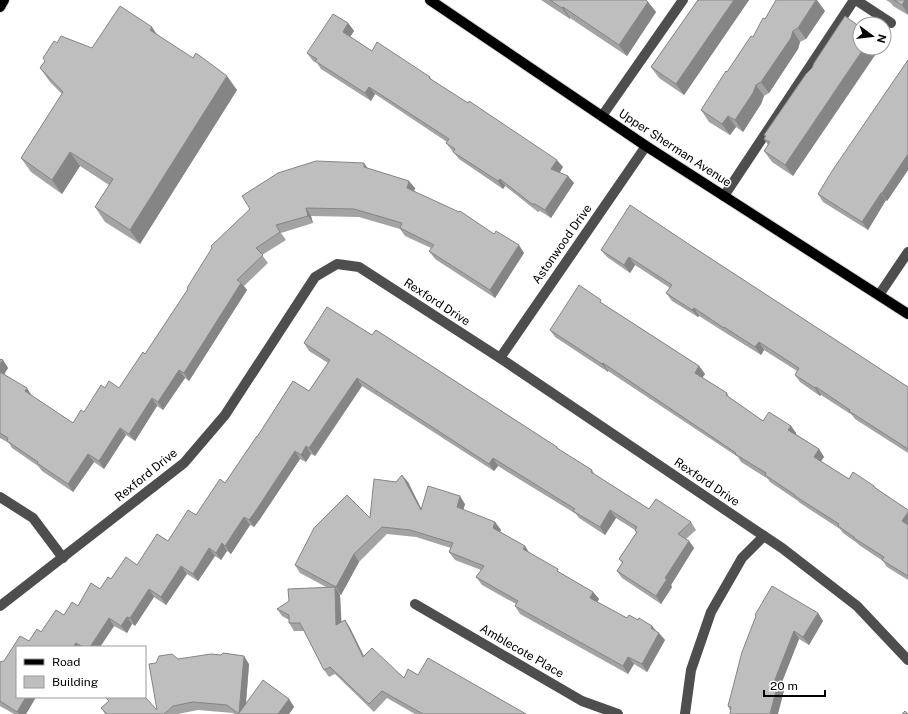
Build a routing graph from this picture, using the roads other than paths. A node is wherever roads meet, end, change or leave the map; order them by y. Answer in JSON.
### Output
{"nodes":[{"id":1,"x":4,"y":0,"type":"edge"},
{"id":2,"x":430,"y":0,"type":"edge"},
{"id":3,"x":683,"y":0,"type":"edge"},
{"id":4,"x":855,"y":0,"type":"edge"},
{"id":5,"x":0,"y":7,"type":"edge"},
{"id":6,"x":880,"y":16,"type":"edge"},
{"id":7,"x":602,"y":116,"type":"junction"},
{"id":8,"x":646,"y":146,"type":"junction"},
{"id":9,"x":724,"y":196,"type":"junction"},
{"id":10,"x":908,"y":252,"type":"edge"},
{"id":11,"x":879,"y":295,"type":"junction"},
{"id":12,"x":908,"y":314,"type":"edge"},
{"id":13,"x":500,"y":358,"type":"junction"},
{"id":14,"x":0,"y":497,"type":"edge"},
{"id":15,"x":764,"y":536,"type":"junction"},
{"id":16,"x":63,"y":558,"type":"junction"},
{"id":17,"x":415,"y":604,"type":"dead end"},
{"id":18,"x":0,"y":606,"type":"edge"},
{"id":19,"x":908,"y":660,"type":"edge"},
{"id":20,"x":618,"y":714,"type":"edge"},
{"id":21,"x":685,"y":714,"type":"edge"}],
"edges":[{"from":1,"to":5,"type":"main road"},
{"from":2,"to":7,"type":"main road","name":"Upper Sherman Avenue"},
{"from":3,"to":7,"type":"street"},
{"from":4,"to":6,"type":"street"},
{"from":4,"to":9,"type":"street"},
{"from":7,"to":8,"type":"main road","name":"Upper Sherman Avenue"},
{"from":8,"to":9,"type":"main road","name":"Upper Sherman Avenue"},
{"from":8,"to":13,"type":"street","name":"Astonwood Drive"},
{"from":9,"to":11,"type":"main road","name":"Upper Sherman Avenue"},
{"from":10,"to":11,"type":"street"},
{"from":11,"to":12,"type":"main road","name":"Upper Sherman Avenue"},
{"from":13,"to":15,"type":"street","name":"Rexford Drive"},
{"from":13,"to":16,"type":"street","name":"Rexford Drive"},
{"from":14,"to":16,"type":"street"},
{"from":15,"to":19,"type":"street","name":"Rexford Drive"},
{"from":15,"to":21,"type":"street"},
{"from":16,"to":18,"type":"street","name":"Rexford Drive"},
{"from":17,"to":20,"type":"street","name":"Amblecote Place"}]}
